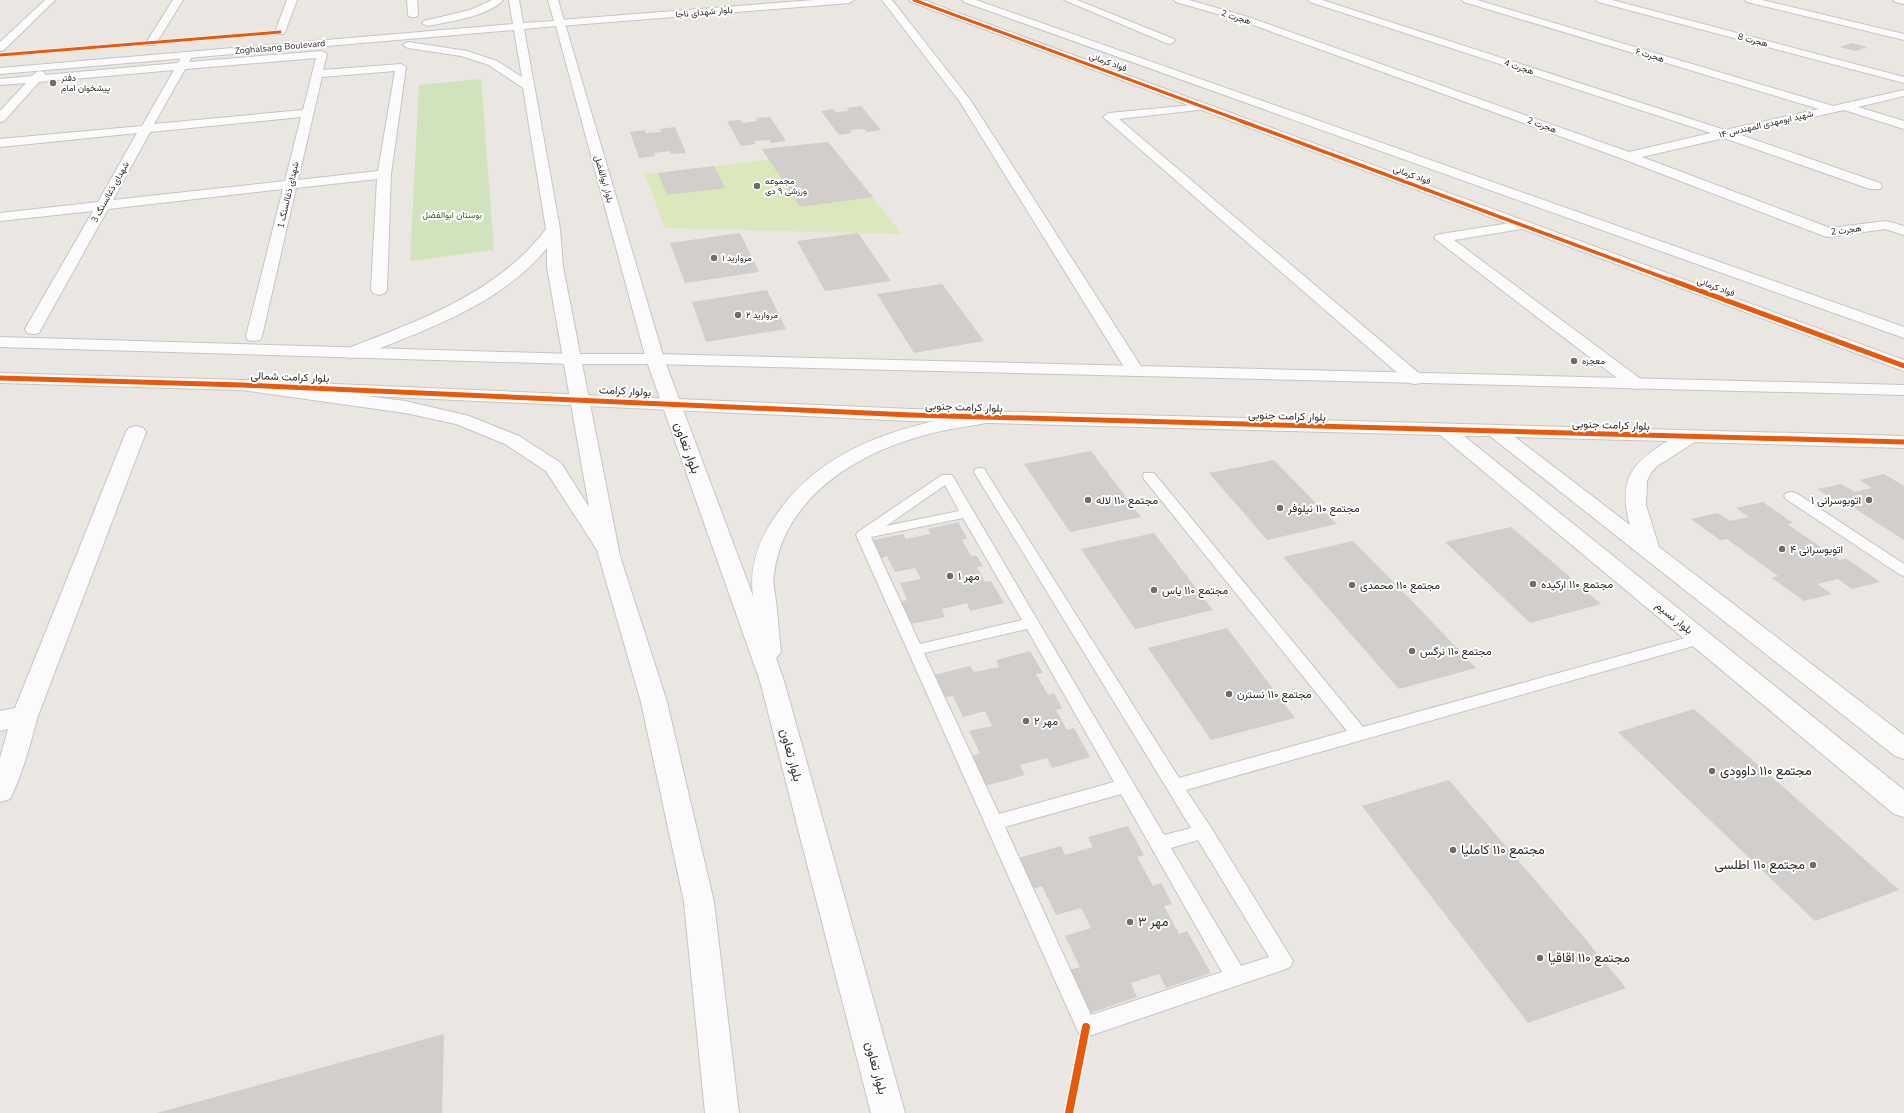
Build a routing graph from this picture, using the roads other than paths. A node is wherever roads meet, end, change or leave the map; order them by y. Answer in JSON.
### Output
{"nodes":[{"id":1,"x":50,"y":0,"type":"edge"},
{"id":2,"x":178,"y":0,"type":"edge"},
{"id":3,"x":292,"y":0,"type":"edge"},
{"id":4,"x":412,"y":0,"type":"edge"},
{"id":5,"x":498,"y":0,"type":"edge"},
{"id":6,"x":514,"y":0,"type":"edge"},
{"id":7,"x":553,"y":0,"type":"edge"},
{"id":8,"x":763,"y":0,"type":"edge"},
{"id":9,"x":849,"y":0,"type":"edge"},
{"id":10,"x":887,"y":0,"type":"edge"},
{"id":11,"x":914,"y":0,"type":"edge"},
{"id":12,"x":967,"y":0,"type":"edge"},
{"id":13,"x":1069,"y":0,"type":"edge"},
{"id":14,"x":1178,"y":0,"type":"edge"},
{"id":15,"x":1313,"y":0,"type":"edge"},
{"id":16,"x":1467,"y":0,"type":"edge"},
{"id":17,"x":1601,"y":0,"type":"edge"},
{"id":18,"x":1750,"y":0,"type":"edge"},
{"id":19,"x":1898,"y":0,"type":"edge"},
{"id":20,"x":1904,"y":1,"type":"edge"},
{"id":21,"x":413,"y":15,"type":"dead end"},
{"id":22,"x":559,"y":19,"type":"junction"},
{"id":23,"x":518,"y":23,"type":"junction"},
{"id":24,"x":404,"y":29,"type":"junction"},
{"id":25,"x":280,"y":32,"type":"dead end"},
{"id":26,"x":1904,"y":37,"type":"edge"},
{"id":27,"x":1170,"y":41,"type":"dead end"},
{"id":28,"x":151,"y":43,"type":"dead end"},
{"id":29,"x":0,"y":48,"type":"edge"},
{"id":30,"x":323,"y":49,"type":"junction"},
{"id":31,"x":185,"y":61,"type":"junction"},
{"id":32,"x":0,"y":62,"type":"edge"},
{"id":33,"x":46,"y":67,"type":"junction"},
{"id":34,"x":0,"y":71,"type":"edge"},
{"id":35,"x":317,"y":74,"type":"junction"},
{"id":36,"x":35,"y":79,"type":"junction"},
{"id":37,"x":1904,"y":80,"type":"edge"},
{"id":38,"x":0,"y":82,"type":"edge"},
{"id":39,"x":529,"y":87,"type":"junction"},
{"id":40,"x":1904,"y":93,"type":"edge"},
{"id":41,"x":1203,"y":107,"type":"junction"},
{"id":42,"x":1838,"y":108,"type":"junction"},
{"id":43,"x":308,"y":113,"type":"junction"},
{"id":44,"x":0,"y":118,"type":"edge"},
{"id":45,"x":1904,"y":126,"type":"edge"},
{"id":46,"x":146,"y":129,"type":"junction"},
{"id":47,"x":1725,"y":134,"type":"junction"},
{"id":48,"x":0,"y":143,"type":"edge"},
{"id":49,"x":1628,"y":156,"type":"junction"},
{"id":50,"x":384,"y":174,"type":"junction"},
{"id":51,"x":290,"y":184,"type":"junction"},
{"id":52,"x":1875,"y":186,"type":"dead end"},
{"id":53,"x":102,"y":206,"type":"junction"},
{"id":54,"x":0,"y":218,"type":"edge"},
{"id":55,"x":1522,"y":225,"type":"junction"},
{"id":56,"x":553,"y":229,"type":"junction"},
{"id":57,"x":1904,"y":231,"type":"edge"},
{"id":58,"x":379,"y":290,"type":"dead end"},
{"id":59,"x":33,"y":329,"type":"dead end"},
{"id":60,"x":1904,"y":333,"type":"edge"},
{"id":61,"x":254,"y":336,"type":"dead end"},
{"id":62,"x":0,"y":342,"type":"edge"},
{"id":63,"x":352,"y":353,"type":"junction"},
{"id":64,"x":656,"y":358,"type":"junction"},
{"id":65,"x":571,"y":359,"type":"junction"},
{"id":66,"x":1904,"y":366,"type":"edge"},
{"id":67,"x":1135,"y":371,"type":"junction"},
{"id":68,"x":0,"y":378,"type":"edge"},
{"id":69,"x":1415,"y":379,"type":"junction"},
{"id":70,"x":54,"y":380,"type":"junction"},
{"id":71,"x":1636,"y":384,"type":"junction"},
{"id":72,"x":242,"y":385,"type":"junction"},
{"id":73,"x":1904,"y":390,"type":"edge"},
{"id":74,"x":0,"y":392,"type":"edge"},
{"id":75,"x":579,"y":399,"type":"junction"},
{"id":76,"x":671,"y":404,"type":"junction"},
{"id":77,"x":987,"y":418,"type":"junction"},
{"id":78,"x":1445,"y":430,"type":"junction"},
{"id":79,"x":136,"y":432,"type":"dead end"},
{"id":80,"x":1496,"y":432,"type":"junction"},
{"id":81,"x":1690,"y":437,"type":"junction"},
{"id":82,"x":1904,"y":442,"type":"edge"},
{"id":83,"x":980,"y":472,"type":"dead end"},
{"id":84,"x":1149,"y":476,"type":"dead end"},
{"id":85,"x":1790,"y":496,"type":"dead end"},
{"id":86,"x":968,"y":513,"type":"junction"},
{"id":87,"x":1600,"y":513,"type":"junction"},
{"id":88,"x":1558,"y":523,"type":"junction"},
{"id":89,"x":863,"y":535,"type":"junction"},
{"id":90,"x":1649,"y":552,"type":"junction"},
{"id":91,"x":609,"y":556,"type":"junction"},
{"id":92,"x":1904,"y":571,"type":"edge"},
{"id":93,"x":1031,"y":623,"type":"junction"},
{"id":94,"x":1699,"y":639,"type":"junction"},
{"id":95,"x":916,"y":650,"type":"junction"},
{"id":96,"x":772,"y":681,"type":"junction"},
{"id":97,"x":25,"y":716,"type":"junction"},
{"id":98,"x":0,"y":721,"type":"edge"},
{"id":99,"x":1359,"y":734,"type":"junction"},
{"id":100,"x":1904,"y":749,"type":"edge"},
{"id":101,"x":1125,"y":786,"type":"junction"},
{"id":102,"x":1175,"y":786,"type":"junction"},
{"id":103,"x":0,"y":791,"type":"edge"},
{"id":104,"x":1904,"y":806,"type":"edge"},
{"id":105,"x":994,"y":823,"type":"junction"},
{"id":106,"x":1204,"y":831,"type":"junction"},
{"id":107,"x":1159,"y":844,"type":"junction"},
{"id":108,"x":1236,"y":977,"type":"junction"},
{"id":109,"x":722,"y":1113,"type":"edge"},
{"id":110,"x":888,"y":1113,"type":"edge"}],
"edges":[{"from":1,"to":29,"type":"street"},
{"from":2,"to":28,"type":"street"},
{"from":3,"to":25,"type":"street"},
{"from":4,"to":21,"type":"street"},
{"from":5,"to":24,"type":"street"},
{"from":6,"to":23,"type":"street"},
{"from":7,"to":22,"type":"street","name":"بلوار ابوالفضل"},
{"from":8,"to":22,"type":"street","name":"بلوار شهدای ناجا"},
{"from":9,"to":22,"type":"street","name":"بلوار شهدای ناجا"},
{"from":10,"to":67,"type":"street"},
{"from":11,"to":41,"type":"street","name":"فواد کرمانی"},
{"from":12,"to":60,"type":"street","name":"فواد کرمانی"},
{"from":13,"to":27,"type":"street"},
{"from":14,"to":49,"type":"street","name":"هجرت 2"},
{"from":15,"to":47,"type":"street","name":"هجرت 4"},
{"from":16,"to":42,"type":"street","name":"هجرت ۶"},
{"from":17,"to":37,"type":"street","name":"هجرت 8"},
{"from":18,"to":26,"type":"street"},
{"from":19,"to":20,"type":"street"},
{"from":22,"to":23,"type":"street","name":"Zoghalsang Boulevard"},
{"from":22,"to":64,"type":"street","name":"بلوار ابوالفضل"},
{"from":23,"to":24,"type":"street","name":"Zoghalsang Boulevard"},
{"from":23,"to":30,"type":"street","name":"Zoghalsang Boulevard"},
{"from":23,"to":39,"type":"street"},
{"from":24,"to":32,"type":"street","name":"Zoghalsang Boulevard"},
{"from":30,"to":31,"type":"street"},
{"from":30,"to":35,"type":"street","name":"شهدای ذغالسنگ 1"},
{"from":30,"to":39,"type":"street"},
{"from":31,"to":33,"type":"street"},
{"from":31,"to":36,"type":"street"},
{"from":31,"to":46,"type":"street","name":"شهدای ذغالسنگ 3"},
{"from":33,"to":34,"type":"street"},
{"from":33,"to":36,"type":"street"},
{"from":35,"to":43,"type":"street","name":"شهدای ذغالسنگ 1"},
{"from":35,"to":50,"type":"street"},
{"from":36,"to":38,"type":"street"},
{"from":36,"to":44,"type":"street"},
{"from":39,"to":56,"type":"street"},
{"from":40,"to":42,"type":"street","name":"شهید ابومهدی المهندس ۱۴"},
{"from":41,"to":55,"type":"street","name":"فواد کرمانی"},
{"from":41,"to":69,"type":"street"},
{"from":42,"to":45,"type":"street","name":"هجرت ۶"},
{"from":42,"to":47,"type":"street","name":"شهید ابومهدی المهندس ۱۴"},
{"from":43,"to":46,"type":"street"},
{"from":43,"to":51,"type":"street","name":"شهدای ذغالسنگ 1"},
{"from":46,"to":48,"type":"street"},
{"from":46,"to":53,"type":"street","name":"شهدای ذغالسنگ 3"},
{"from":47,"to":49,"type":"street","name":"شهید ابومهدی المهندس ۱۴"},
{"from":47,"to":52,"type":"street","name":"هجرت 4"},
{"from":49,"to":57,"type":"street","name":"هجرت 2"},
{"from":50,"to":51,"type":"street"},
{"from":50,"to":58,"type":"street"},
{"from":51,"to":53,"type":"street"},
{"from":51,"to":61,"type":"street","name":"شهدای ذغالسنگ 1"},
{"from":53,"to":54,"type":"street"},
{"from":53,"to":59,"type":"street","name":"شهدای ذغالسنگ 3"},
{"from":55,"to":66,"type":"street","name":"فواد کرمانی"},
{"from":55,"to":71,"type":"street"},
{"from":56,"to":63,"type":"street"},
{"from":56,"to":65,"type":"street"},
{"from":62,"to":63,"type":"street"},
{"from":63,"to":65,"type":"street"},
{"from":64,"to":65,"type":"street"},
{"from":64,"to":67,"type":"street"},
{"from":64,"to":76,"type":"street","name":"بلوار ابوالفضل"},
{"from":65,"to":75,"type":"street"},
{"from":67,"to":69,"type":"street"},
{"from":68,"to":70,"type":"street","name":"بلوار کرامت شمالی"},
{"from":69,"to":71,"type":"street"},
{"from":70,"to":72,"type":"street","name":"بلوار کرامت شمالی"},
{"from":70,"to":74,"type":"street"},
{"from":71,"to":73,"type":"street"},
{"from":72,"to":75,"type":"street","name":"بلوار کرامت شمالی"},
{"from":72,"to":91,"type":"street"},
{"from":75,"to":76,"type":"street","name":"بولوار کرامت"},
{"from":75,"to":91,"type":"street"},
{"from":76,"to":77,"type":"street","name":"بلوار کرامت جنوبی"},
{"from":76,"to":96,"type":"street","name":"بلوار تعاون"},
{"from":77,"to":78,"type":"street","name":"بلوار کرامت جنوبی"},
{"from":77,"to":96,"type":"street"},
{"from":78,"to":80,"type":"street","name":"بلوار کرامت جنوبی"},
{"from":78,"to":88,"type":"street","name":"بلوار نسیم"},
{"from":79,"to":97,"type":"street"},
{"from":80,"to":81,"type":"street","name":"بلوار کرامت جنوبی"},
{"from":80,"to":87,"type":"street"},
{"from":81,"to":82,"type":"street","name":"بلوار کرامت جنوبی"},
{"from":81,"to":90,"type":"street"},
{"from":83,"to":102,"type":"lane"},
{"from":84,"to":99,"type":"lane"},
{"from":85,"to":92,"type":"lane"},
{"from":86,"to":89,"type":"lane"},
{"from":86,"to":89,"type":"lane"},
{"from":86,"to":93,"type":"lane"},
{"from":87,"to":88,"type":"street"},
{"from":87,"to":90,"type":"street"},
{"from":88,"to":94,"type":"street","name":"بلوار نسیم"},
{"from":89,"to":95,"type":"lane"},
{"from":90,"to":100,"type":"street"},
{"from":91,"to":109,"type":"street"},
{"from":93,"to":95,"type":"lane"},
{"from":93,"to":101,"type":"lane"},
{"from":94,"to":99,"type":"lane"},
{"from":94,"to":104,"type":"street","name":"بلوار نسیم"},
{"from":95,"to":105,"type":"lane"},
{"from":96,"to":110,"type":"street","name":"بلوار تعاون"},
{"from":97,"to":98,"type":"street"},
{"from":97,"to":103,"type":"street"},
{"from":99,"to":102,"type":"lane"},
{"from":101,"to":105,"type":"lane"},
{"from":101,"to":107,"type":"lane"},
{"from":102,"to":106,"type":"lane"},
{"from":105,"to":108,"type":"lane"},
{"from":106,"to":107,"type":"lane"},
{"from":106,"to":108,"type":"lane"},
{"from":107,"to":108,"type":"lane"}]}
